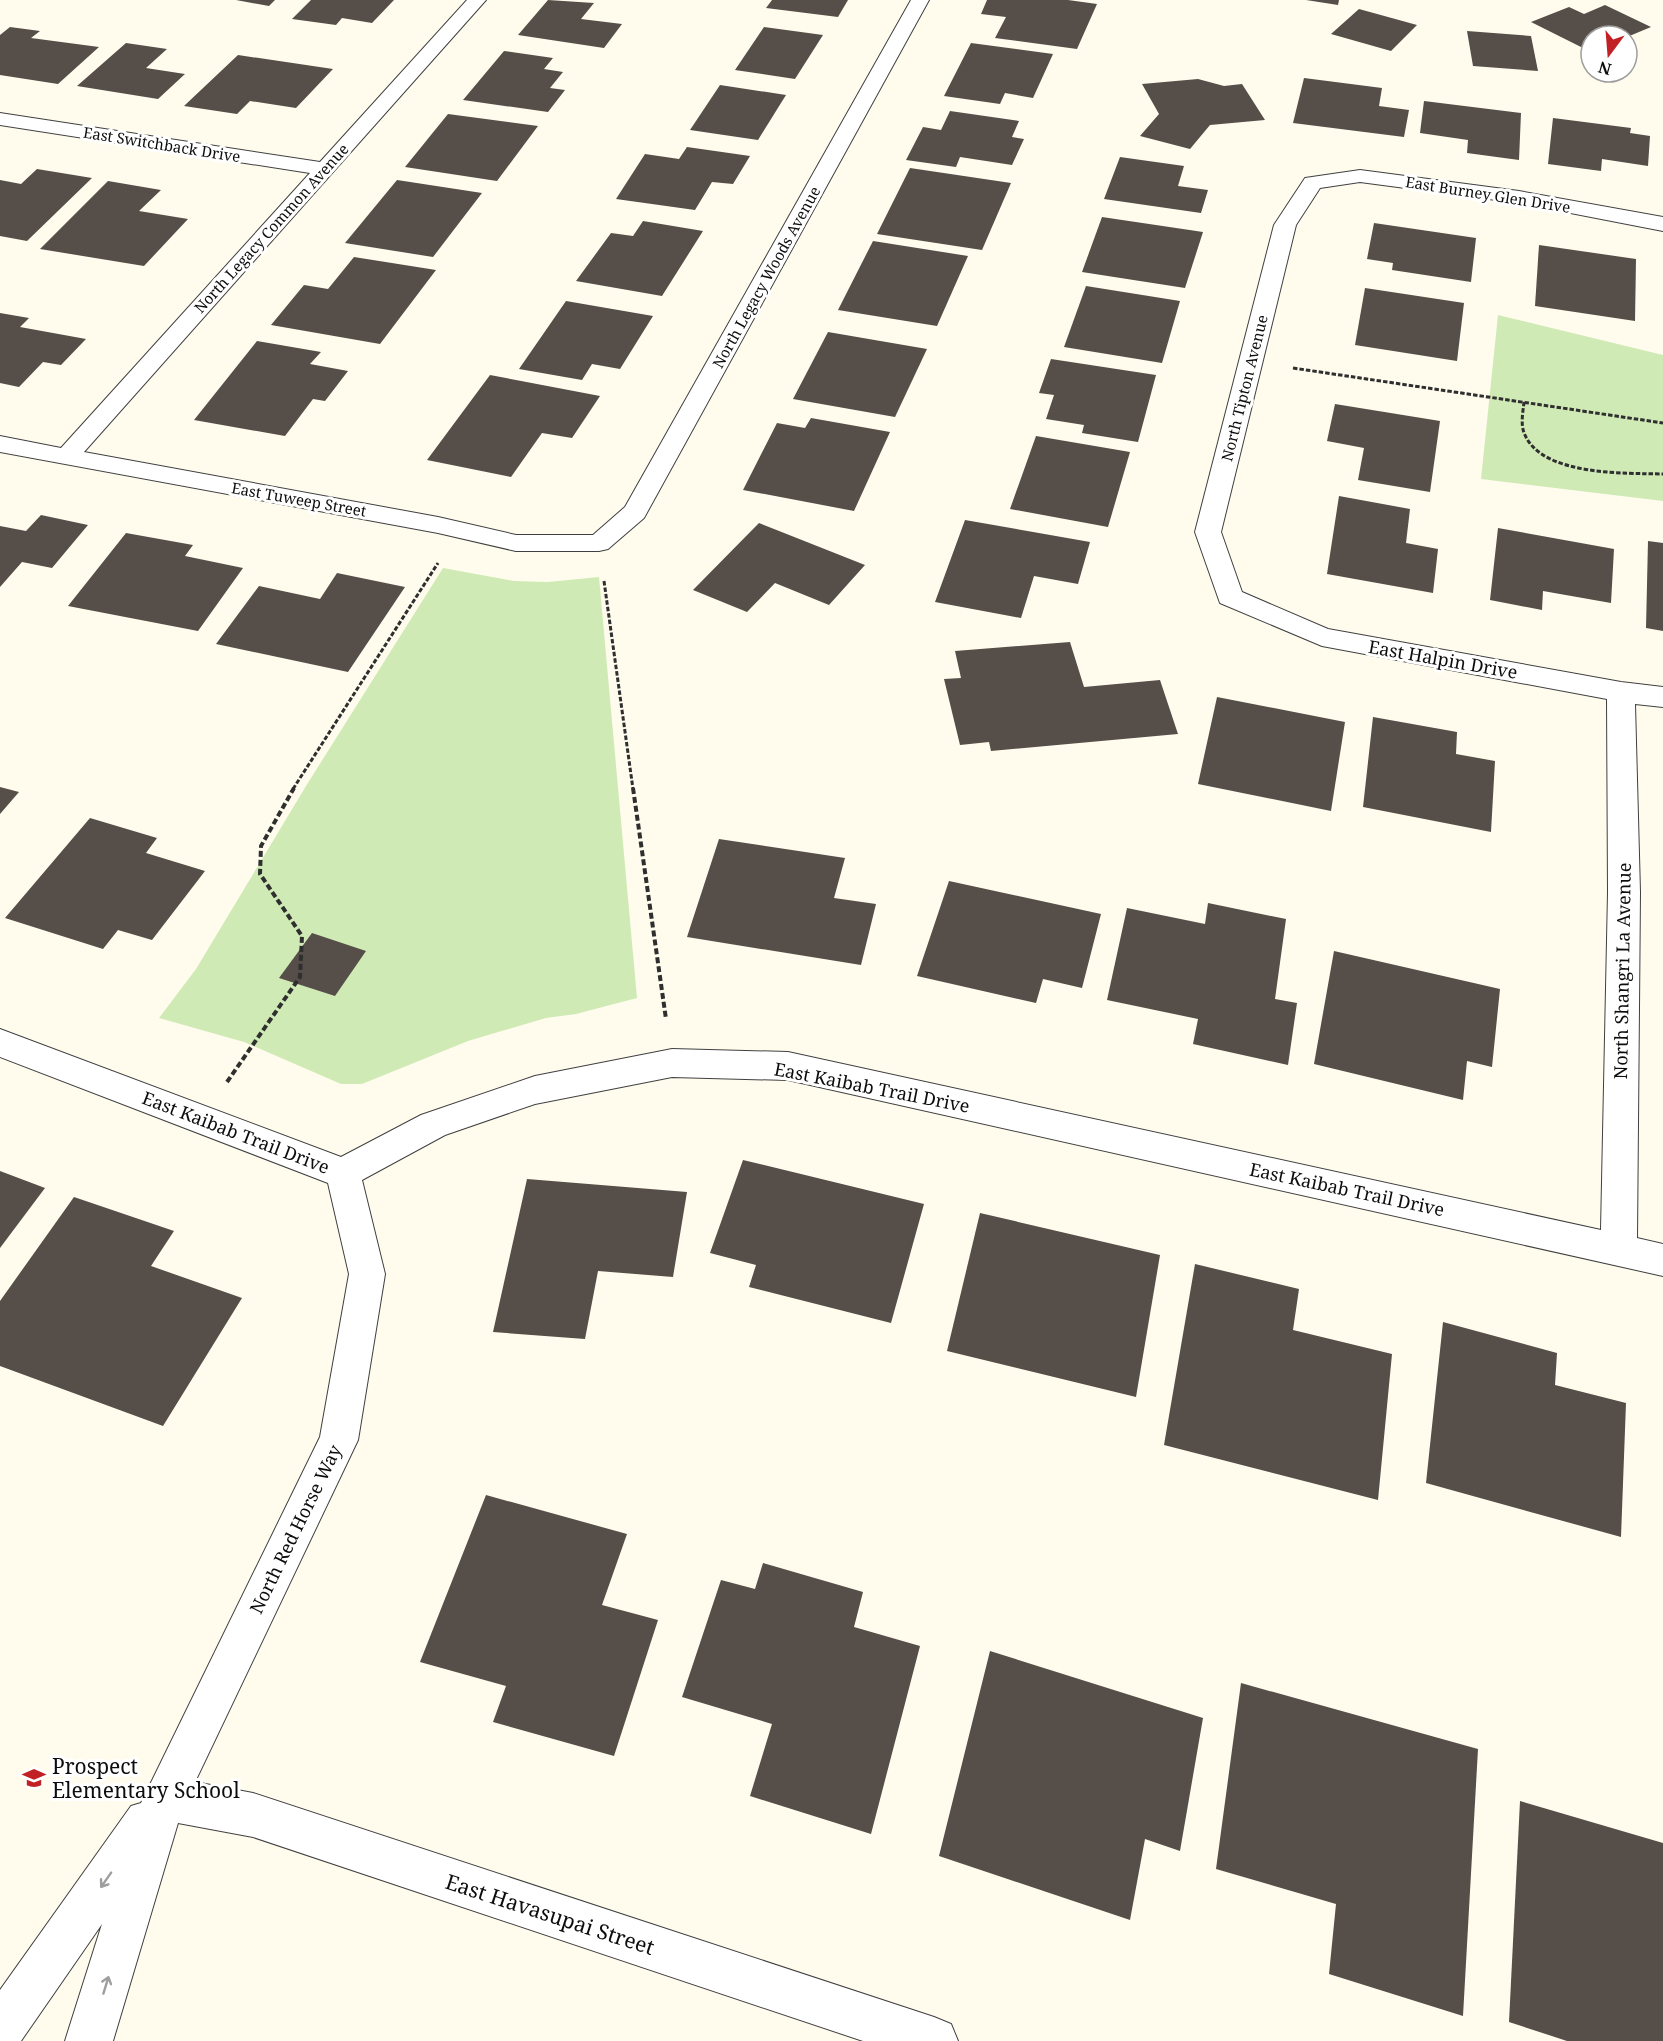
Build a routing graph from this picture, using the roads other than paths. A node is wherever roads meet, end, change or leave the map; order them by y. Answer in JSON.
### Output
{"nodes":[{"id":1,"x":477,"y":0,"type":"edge"},
{"id":2,"x":920,"y":0,"type":"edge"},
{"id":3,"x":0,"y":119,"type":"edge"},
{"id":4,"x":323,"y":169,"type":"junction"},
{"id":5,"x":1313,"y":183,"type":"joint"},
{"id":6,"x":1663,"y":224,"type":"edge"},
{"id":7,"x":0,"y":444,"type":"edge"},
{"id":8,"x":67,"y":456,"type":"junction"},
{"id":9,"x":599,"y":543,"type":"joint"},
{"id":10,"x":1230,"y":597,"type":"joint"},
{"id":11,"x":1621,"y":692,"type":"junction"},
{"id":12,"x":1663,"y":697,"type":"edge"},
{"id":13,"x":0,"y":1043,"type":"edge"},
{"id":14,"x":343,"y":1173,"type":"junction"},
{"id":15,"x":1619,"y":1249,"type":"junction"},
{"id":16,"x":1663,"y":1260,"type":"edge"},
{"id":17,"x":164,"y":1798,"type":"junction"},
{"id":18,"x":0,"y":2030,"type":"edge"},
{"id":19,"x":89,"y":2041,"type":"edge"},
{"id":20,"x":934,"y":2041,"type":"edge"}],
"edges":[{"from":1,"to":4,"type":"street","name":"North Legacy Common Avenue"},
{"from":2,"to":9,"type":"street","name":"North Legacy Woods Avenue"},
{"from":3,"to":4,"type":"street","name":"East Switchback Drive"},
{"from":4,"to":8,"type":"street","name":"North Legacy Common Avenue"},
{"from":5,"to":6,"type":"street","name":"East Burney Glen Drive"},
{"from":5,"to":10,"type":"street","name":"North Tipton Avenue"},
{"from":7,"to":8,"type":"street","name":"East Tuweep Street"},
{"from":8,"to":9,"type":"street","name":"East Tuweep Street"},
{"from":10,"to":11,"type":"street","name":"East Halpin Drive"},
{"from":11,"to":12,"type":"street","name":"East Halpin Drive"},
{"from":11,"to":15,"type":"street","name":"North Shangri La Avenue"},
{"from":13,"to":14,"type":"street","name":"East Kaibab Trail Drive"},
{"from":14,"to":15,"type":"street","name":"East Kaibab Trail Drive"},
{"from":14,"to":17,"type":"street","name":"North Red Horse Way"},
{"from":15,"to":16,"type":"street","name":"East Kaibab Trail Drive"},
{"from":17,"to":18,"type":"street","name":"North Red Horse Way","one_way":true},
{"from":19,"to":17,"type":"street","name":"North Red Horse Way","one_way":true},
{"from":17,"to":20,"type":"street","name":"East Havasupai Street"}]}
